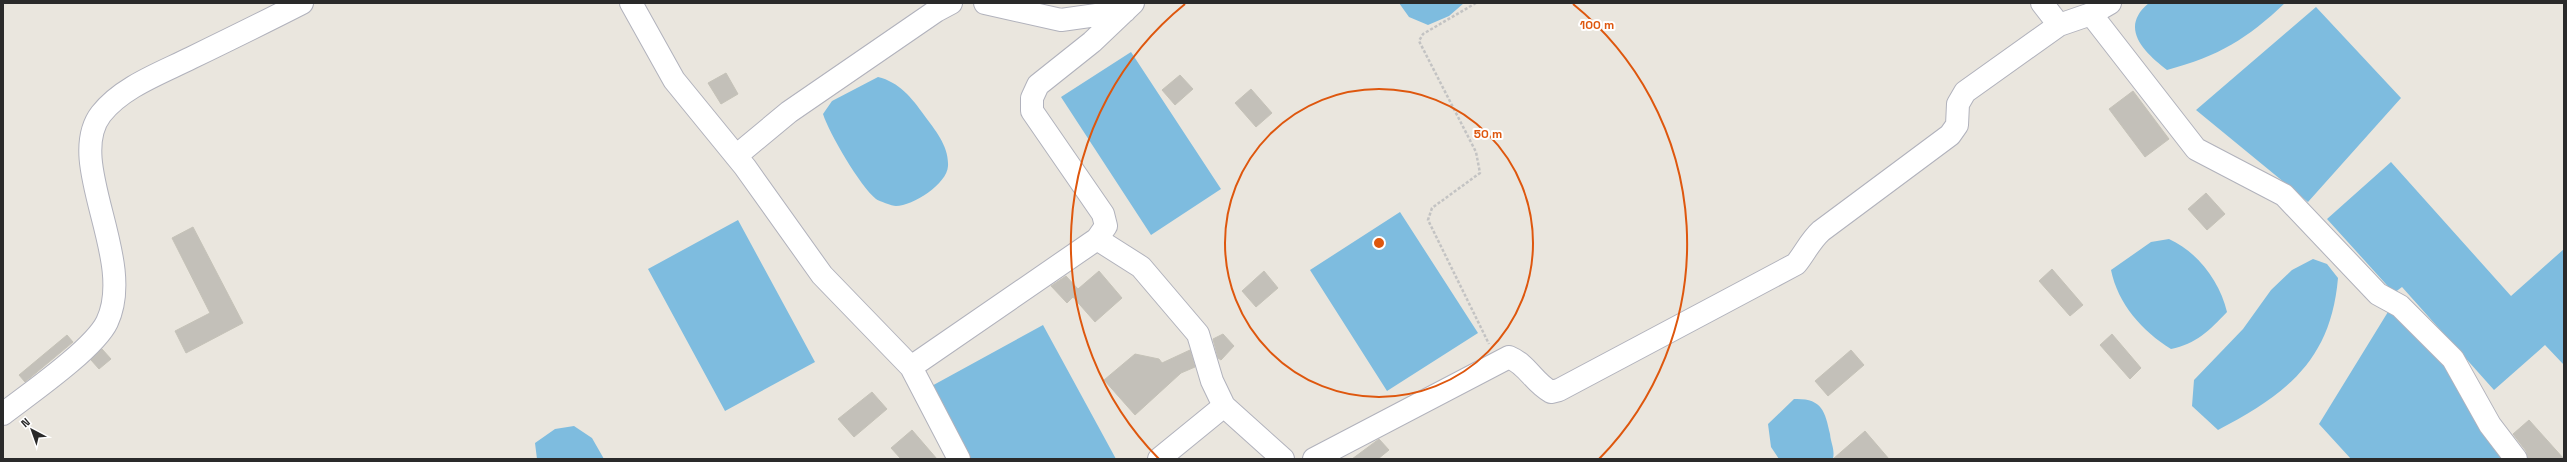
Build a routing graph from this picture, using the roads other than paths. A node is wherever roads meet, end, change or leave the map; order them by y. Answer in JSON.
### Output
{"nodes":[{"id":1,"x":302,"y":3,"type":"edge"},
{"id":2,"x":631,"y":3,"type":"edge"},
{"id":3,"x":951,"y":3,"type":"edge"},
{"id":4,"x":985,"y":3,"type":"edge"},
{"id":5,"x":2042,"y":3,"type":"edge"},
{"id":6,"x":2110,"y":3,"type":"edge"},
{"id":7,"x":1129,"y":7,"type":"edge"},
{"id":8,"x":2091,"y":14,"type":"junction"},
{"id":9,"x":2059,"y":24,"type":"junction"},
{"id":10,"x":736,"y":156,"type":"junction"},
{"id":11,"x":1097,"y":239,"type":"junction"},
{"id":12,"x":911,"y":367,"type":"junction"},
{"id":13,"x":1224,"y":406,"type":"junction"},
{"id":14,"x":3,"y":414,"type":"edge"},
{"id":15,"x":960,"y":459,"type":"edge"},
{"id":16,"x":1159,"y":459,"type":"edge"},
{"id":17,"x":1283,"y":459,"type":"edge"},
{"id":18,"x":1314,"y":459,"type":"edge"},
{"id":19,"x":2516,"y":459,"type":"edge"}],
"edges":[{"from":1,"to":14,"type":"street"},
{"from":2,"to":10,"type":"street"},
{"from":3,"to":10,"type":"street"},
{"from":4,"to":7,"type":"street"},
{"from":5,"to":9,"type":"street"},
{"from":6,"to":8,"type":"street"},
{"from":7,"to":11,"type":"street"},
{"from":8,"to":9,"type":"street"},
{"from":8,"to":19,"type":"street"},
{"from":9,"to":18,"type":"street"},
{"from":10,"to":12,"type":"street"},
{"from":11,"to":12,"type":"street"},
{"from":11,"to":13,"type":"street"},
{"from":12,"to":15,"type":"street"},
{"from":13,"to":16,"type":"street"},
{"from":13,"to":17,"type":"street"}]}
